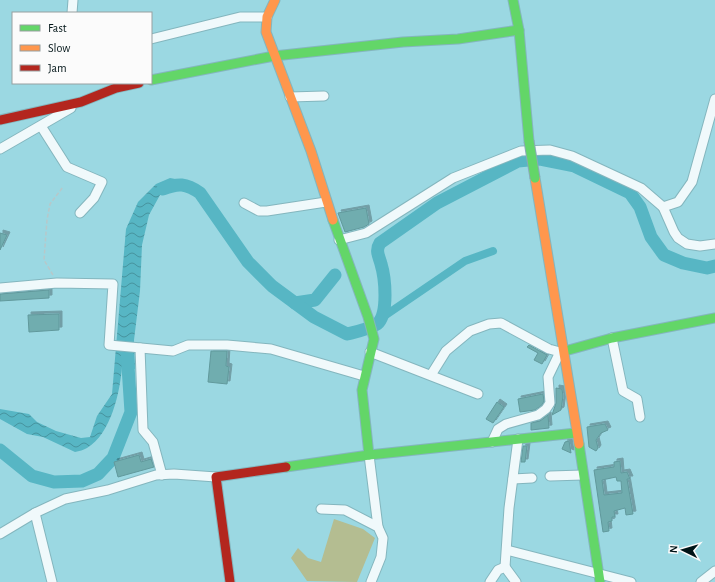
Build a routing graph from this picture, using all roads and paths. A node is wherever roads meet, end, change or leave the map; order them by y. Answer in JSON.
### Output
{"nodes":[{"id":1,"x":74,"y":0,"type":"edge"},
{"id":2,"x":275,"y":0,"type":"edge"},
{"id":3,"x":513,"y":0,"type":"edge"},
{"id":4,"x":72,"y":12,"type":"edge"},
{"id":5,"x":267,"y":18,"type":"junction"},
{"id":6,"x":519,"y":30,"type":"junction"},
{"id":7,"x":152,"y":39,"type":"edge"},
{"id":8,"x":274,"y":56,"type":"junction"},
{"id":9,"x":152,"y":80,"type":"edge"},
{"id":10,"x":128,"y":84,"type":"edge"},
{"id":11,"x":116,"y":85,"type":"edge"},
{"id":12,"x":324,"y":96,"type":"dead end"},
{"id":13,"x":290,"y":97,"type":"junction"},
{"id":14,"x":715,"y":99,"type":"edge"},
{"id":15,"x":81,"y":102,"type":"junction"},
{"id":16,"x":0,"y":120,"type":"edge"},
{"id":17,"x":41,"y":126,"type":"junction"},
{"id":18,"x":0,"y":149,"type":"edge"},
{"id":19,"x":63,"y":187,"type":"dead end"},
{"id":20,"x":326,"y":202,"type":"junction"},
{"id":21,"x":244,"y":203,"type":"dead end"},
{"id":22,"x":663,"y":207,"type":"junction"},
{"id":23,"x":80,"y":213,"type":"dead end"},
{"id":24,"x":339,"y":240,"type":"junction"},
{"id":25,"x":715,"y":244,"type":"edge"},
{"id":26,"x":56,"y":282,"type":"junction"},
{"id":27,"x":0,"y":288,"type":"edge"},
{"id":28,"x":715,"y":318,"type":"edge"},
{"id":29,"x":612,"y":338,"type":"junction"},
{"id":30,"x":138,"y":347,"type":"junction"},
{"id":31,"x":562,"y":351,"type":"junction"},
{"id":32,"x":370,"y":352,"type":"junction"},
{"id":33,"x":431,"y":375,"type":"junction"},
{"id":34,"x":364,"y":376,"type":"junction"},
{"id":35,"x":478,"y":394,"type":"dead end"},
{"id":36,"x":640,"y":417,"type":"dead end"},
{"id":37,"x":576,"y":433,"type":"junction"},
{"id":38,"x":518,"y":439,"type":"junction"},
{"id":39,"x":492,"y":442,"type":"junction"},
{"id":40,"x":369,"y":455,"type":"junction"},
{"id":41,"x":162,"y":475,"type":"junction"},
{"id":42,"x":583,"y":475,"type":"junction"},
{"id":43,"x":550,"y":476,"type":"dead end"},
{"id":44,"x":216,"y":477,"type":"junction"},
{"id":45,"x":532,"y":478,"type":"dead end"},
{"id":46,"x":513,"y":479,"type":"junction"},
{"id":47,"x":321,"y":508,"type":"dead end"},
{"id":48,"x":35,"y":513,"type":"junction"},
{"id":49,"x":378,"y":527,"type":"junction"},
{"id":50,"x":0,"y":534,"type":"edge"},
{"id":51,"x":507,"y":550,"type":"junction"},
{"id":52,"x":505,"y":566,"type":"junction"},
{"id":53,"x":715,"y":571,"type":"edge"},
{"id":54,"x":599,"y":578,"type":"edge"},
{"id":55,"x":52,"y":582,"type":"edge"},
{"id":56,"x":230,"y":582,"type":"edge"},
{"id":57,"x":371,"y":582,"type":"edge"},
{"id":58,"x":490,"y":582,"type":"edge"},
{"id":59,"x":516,"y":582,"type":"edge"},
{"id":60,"x":631,"y":582,"type":"edge"},
{"id":61,"x":701,"y":582,"type":"edge"}],
"edges":[{"from":1,"to":4,"type":"street"},
{"from":2,"to":5,"type":"main road"},
{"from":3,"to":6,"type":"main road"},
{"from":5,"to":7,"type":"street"},
{"from":5,"to":8,"type":"main road"},
{"from":6,"to":8,"type":"main road"},
{"from":6,"to":31,"type":"main road","bridge":true},
{"from":8,"to":9,"type":"main road"},
{"from":8,"to":13,"type":"main road"},
{"from":10,"to":11,"type":"main road"},
{"from":11,"to":15,"type":"main road"},
{"from":12,"to":13,"type":"street"},
{"from":13,"to":20,"type":"main road"},
{"from":14,"to":22,"type":"street"},
{"from":15,"to":16,"type":"main road"},
{"from":15,"to":17,"type":"street"},
{"from":17,"to":18,"type":"street"},
{"from":17,"to":23,"type":"street"},
{"from":19,"to":26,"type":"path"},
{"from":20,"to":21,"type":"street"},
{"from":20,"to":24,"type":"main road"},
{"from":22,"to":24,"type":"street"},
{"from":22,"to":25,"type":"street"},
{"from":24,"to":32,"type":"main road"},
{"from":26,"to":27,"type":"street"},
{"from":26,"to":30,"type":"street"},
{"from":28,"to":29,"type":"main road"},
{"from":29,"to":31,"type":"main road"},
{"from":29,"to":36,"type":"street"},
{"from":30,"to":34,"type":"street"},
{"from":30,"to":41,"type":"street"},
{"from":31,"to":33,"type":"street"},
{"from":31,"to":37,"type":"main road"},
{"from":31,"to":39,"type":"street"},
{"from":32,"to":33,"type":"street"},
{"from":32,"to":34,"type":"main road"},
{"from":33,"to":35,"type":"street"},
{"from":34,"to":40,"type":"main road"},
{"from":37,"to":38,"type":"main road"},
{"from":37,"to":42,"type":"main road"},
{"from":38,"to":39,"type":"main road"},
{"from":38,"to":46,"type":"street"},
{"from":39,"to":40,"type":"main road"},
{"from":40,"to":44,"type":"main road"},
{"from":40,"to":49,"type":"street"},
{"from":41,"to":44,"type":"street"},
{"from":41,"to":48,"type":"street"},
{"from":42,"to":43,"type":"street"},
{"from":42,"to":54,"type":"main road"},
{"from":44,"to":56,"type":"main road"},
{"from":45,"to":46,"type":"street"},
{"from":46,"to":51,"type":"street"},
{"from":47,"to":49,"type":"street"},
{"from":48,"to":50,"type":"street"},
{"from":48,"to":55,"type":"street"},
{"from":49,"to":57,"type":"street"},
{"from":51,"to":52,"type":"street"},
{"from":51,"to":54,"type":"street"},
{"from":52,"to":58,"type":"street"},
{"from":52,"to":59,"type":"street"},
{"from":53,"to":61,"type":"street"},
{"from":54,"to":60,"type":"street"}]}
